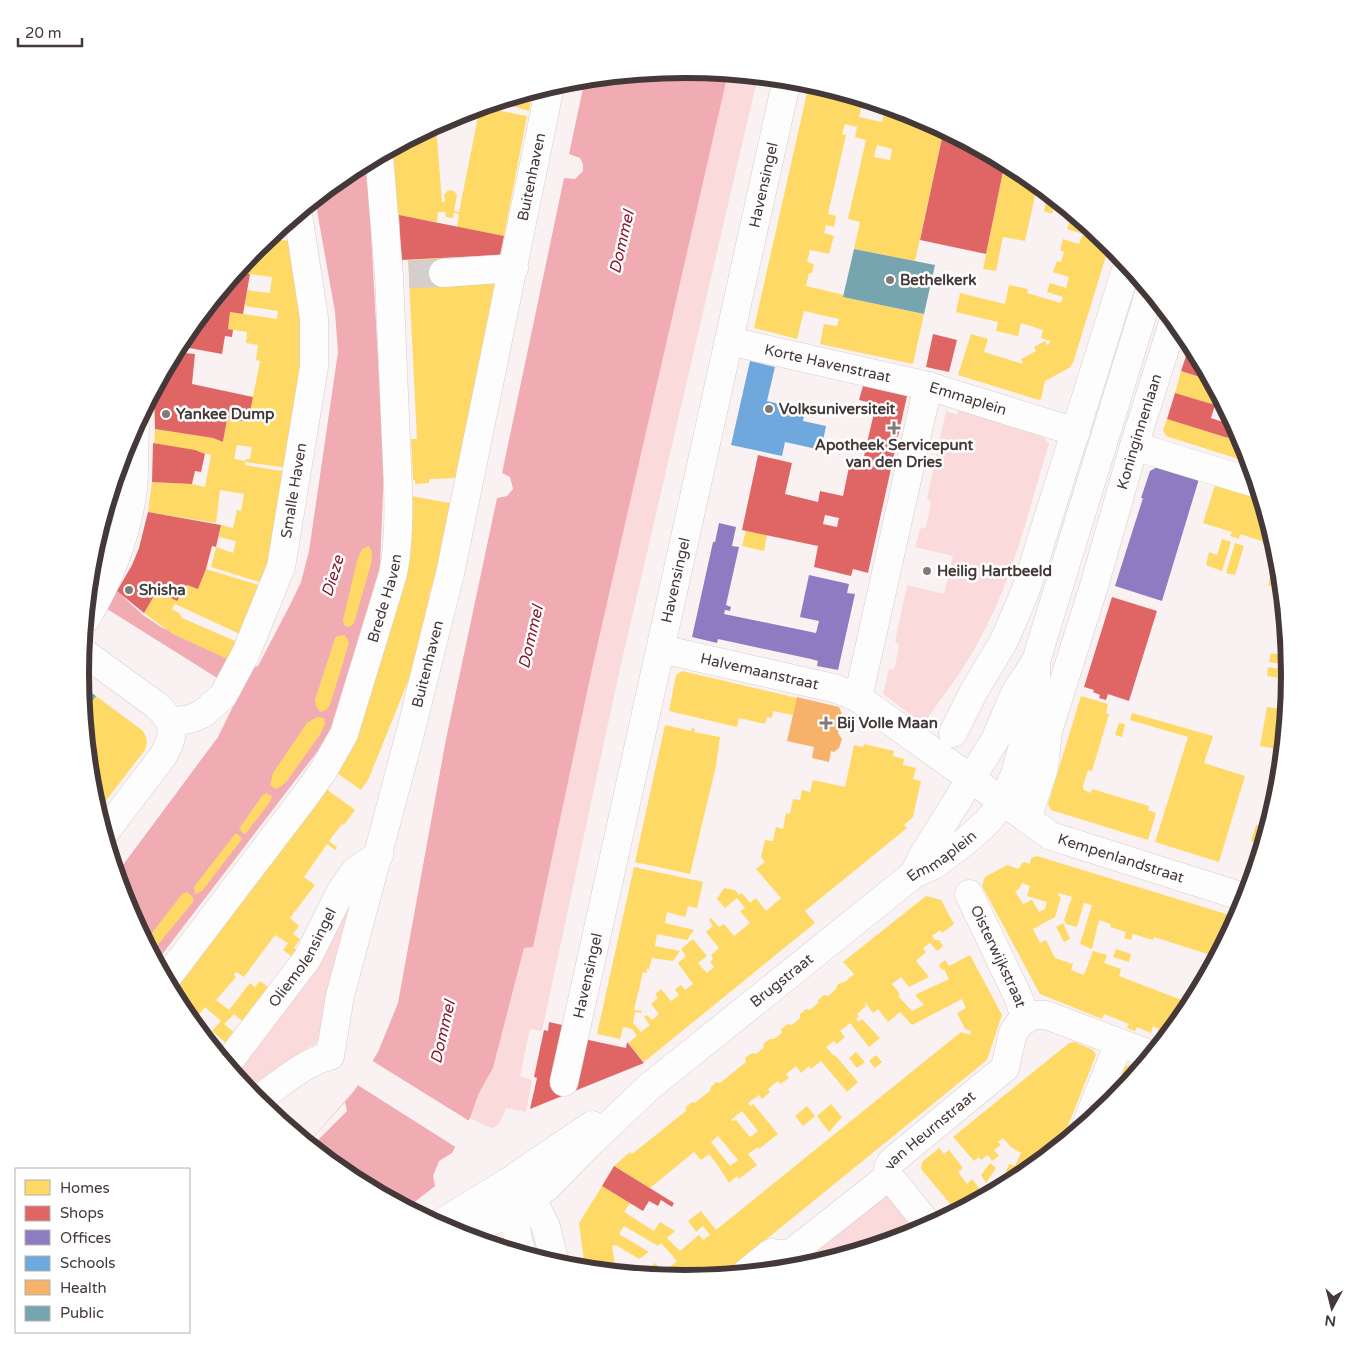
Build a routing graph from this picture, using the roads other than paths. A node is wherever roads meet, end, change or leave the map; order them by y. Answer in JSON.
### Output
{"nodes":[{"id":1,"x":785,"y":86,"type":"edge"},
{"id":2,"x":548,"y":94,"type":"edge"},
{"id":3,"x":381,"y":161,"type":"edge"},
{"id":4,"x":299,"y":221,"type":"edge"},
{"id":5,"x":514,"y":268,"type":"junction"},
{"id":6,"x":1125,"y":271,"type":"edge"},
{"id":7,"x":443,"y":273,"type":"tunnel mouth"},
{"id":8,"x":1148,"y":297,"type":"edge"},
{"id":9,"x":1171,"y":328,"type":"edge"},
{"id":10,"x":728,"y":341,"type":"junction"},
{"id":11,"x":928,"y":386,"type":"junction"},
{"id":12,"x":1076,"y":432,"type":"junction"},
{"id":13,"x":1134,"y":446,"type":"junction"},
{"id":14,"x":134,"y":448,"type":"edge"},
{"id":15,"x":1251,"y":482,"type":"edge"},
{"id":16,"x":1118,"y":502,"type":"junction"},
{"id":17,"x":1079,"y":524,"type":"junction"},
{"id":18,"x":94,"y":603,"type":"edge"},
{"id":19,"x":661,"y":649,"type":"junction"},
{"id":20,"x":90,"y":657,"type":"edge"},
{"id":21,"x":1036,"y":661,"type":"junction"},
{"id":22,"x":858,"y":698,"type":"junction"},
{"id":23,"x":170,"y":722,"type":"junction"},
{"id":24,"x":953,"y":733,"type":"dead end"},
{"id":25,"x":970,"y":778,"type":"junction"},
{"id":26,"x":1003,"y":802,"type":"junction"},
{"id":27,"x":1027,"y":819,"type":"junction"},
{"id":28,"x":109,"y":825,"type":"edge"},
{"id":29,"x":379,"y":855,"type":"junction"},
{"id":30,"x":914,"y":874,"type":"junction"},
{"id":31,"x":968,"y":894,"type":"dead end"},
{"id":32,"x":1240,"y":895,"type":"edge"},
{"id":33,"x":170,"y":974,"type":"edge"},
{"id":34,"x":1025,"y":1018,"type":"junction"},
{"id":35,"x":1119,"y":1043,"type":"junction"},
{"id":36,"x":1146,"y":1053,"type":"edge"},
{"id":37,"x":231,"y":1058,"type":"edge"},
{"id":38,"x":564,"y":1082,"type":"dead end"},
{"id":39,"x":650,"y":1087,"type":"junction"},
{"id":40,"x":263,"y":1095,"type":"edge"},
{"id":41,"x":1092,"y":1110,"type":"edge"},
{"id":42,"x":516,"y":1176,"type":"junction"},
{"id":43,"x":889,"y":1176,"type":"junction"},
{"id":44,"x":522,"y":1205,"type":"junction"},
{"id":45,"x":445,"y":1219,"type":"edge"},
{"id":46,"x":925,"y":1220,"type":"edge"},
{"id":47,"x":472,"y":1231,"type":"edge"},
{"id":48,"x":520,"y":1247,"type":"edge"},
{"id":49,"x":553,"y":1255,"type":"edge"},
{"id":50,"x":755,"y":1266,"type":"edge"}],
"edges":[{"from":1,"to":10,"type":"street","name":"Havensingel"},
{"from":2,"to":5,"type":"street","name":"Buitenhaven"},
{"from":3,"to":33,"type":"street","name":"Brede Haven"},
{"from":4,"to":23,"type":"street","name":"Smalle Haven"},
{"from":5,"to":7,"type":"street"},
{"from":5,"to":29,"type":"street","name":"Buitenhaven"},
{"from":6,"to":12,"type":"street"},
{"from":8,"to":17,"type":"street","name":"Emmaplein"},
{"from":9,"to":13,"type":"street","name":"Koninginnenlaan"},
{"from":10,"to":11,"type":"street","name":"Korte Havenstraat"},
{"from":10,"to":19,"type":"street","name":"Havensingel"},
{"from":11,"to":12,"type":"street","name":"Emmaplein"},
{"from":11,"to":22,"type":"street","name":"Emmaplein"},
{"from":12,"to":24,"type":"street"},
{"from":13,"to":15,"type":"street"},
{"from":13,"to":16,"type":"street","name":"Koninginnenlaan"},
{"from":14,"to":18,"type":"street"},
{"from":16,"to":17,"type":"street","name":"Koninginnenlaan"},
{"from":16,"to":27,"type":"street"},
{"from":17,"to":21,"type":"street","name":"Emmaplein"},
{"from":19,"to":22,"type":"street","name":"Halvemaanstraat"},
{"from":19,"to":38,"type":"street","name":"Havensingel"},
{"from":20,"to":23,"type":"street"},
{"from":21,"to":25,"type":"street","name":"Emmaplein"},
{"from":21,"to":26,"type":"street","name":"Emmaplein"},
{"from":22,"to":25,"type":"street"},
{"from":23,"to":28,"type":"street"},
{"from":25,"to":26,"type":"street"},
{"from":25,"to":30,"type":"street","name":"Emmaplein"},
{"from":26,"to":27,"type":"street","name":"Kempenlandstraat"},
{"from":26,"to":30,"type":"street","name":"Emmaplein"},
{"from":27,"to":32,"type":"street","name":"Kempenlandstraat"},
{"from":29,"to":37,"type":"street","name":"Oliemolensingel"},
{"from":29,"to":40,"type":"street","name":"Buitenhaven"},
{"from":30,"to":39,"type":"street","name":"Brugstraat"},
{"from":31,"to":34,"type":"street","name":"Oisterwijkstraat"},
{"from":34,"to":35,"type":"street"},
{"from":34,"to":43,"type":"street","name":"van Heurnstraat"},
{"from":35,"to":36,"type":"street"},
{"from":35,"to":41,"type":"street"},
{"from":39,"to":42,"type":"street","name":"Brugstraat"},
{"from":39,"to":44,"type":"street","name":"Brugstraat"},
{"from":42,"to":44,"type":"street"},
{"from":42,"to":45,"type":"street","name":"Brugstraat"},
{"from":43,"to":46,"type":"street"},
{"from":43,"to":50,"type":"street","name":"van Heurnstraat"},
{"from":44,"to":47,"type":"street","name":"Brugstraat"},
{"from":44,"to":48,"type":"street"},
{"from":44,"to":49,"type":"street"}]}
